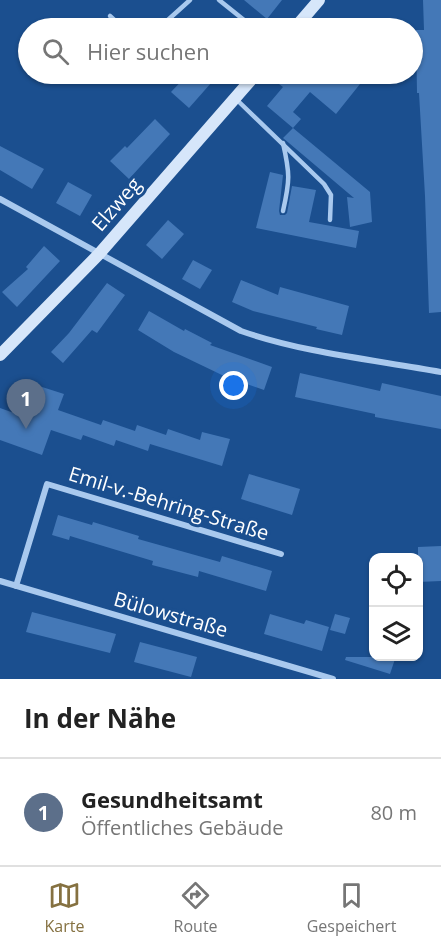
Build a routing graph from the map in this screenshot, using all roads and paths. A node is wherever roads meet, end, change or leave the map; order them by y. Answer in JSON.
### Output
{"nodes":[{"id":1,"x":190,"y":0,"type":"edge"},
{"id":2,"x":219,"y":0,"type":"edge"},
{"id":3,"x":319,"y":0,"type":"edge"},
{"id":4,"x":170,"y":18,"type":"edge"},
{"id":5,"x":242,"y":18,"type":"edge"},
{"id":6,"x":304,"y":18,"type":"edge"},
{"id":7,"x":247,"y":84,"type":"edge"},
{"id":8,"x":234,"y":98,"type":"junction"},
{"id":9,"x":283,"y":143,"type":"junction"},
{"id":10,"x":0,"y":199,"type":"edge"},
{"id":11,"x":283,"y":211,"type":"dead end"},
{"id":12,"x":330,"y":220,"type":"dead end"},
{"id":13,"x":99,"y":254,"type":"junction"},
{"id":14,"x":0,"y":355,"type":"edge"},
{"id":15,"x":441,"y":372,"type":"edge"},
{"id":16,"x":281,"y":554,"type":"dead end"},
{"id":17,"x":0,"y":581,"type":"edge"},
{"id":18,"x":16,"y":586,"type":"junction"},
{"id":19,"x":322,"y":677,"type":"edge"},
{"id":20,"x":333,"y":679,"type":"edge"}],
"edges":[{"from":1,"to":4,"type":"lane"},
{"from":2,"to":5,"type":"lane"},
{"from":3,"to":6,"type":"street"},
{"from":7,"to":8,"type":"street","name":"Elzweg"},
{"from":8,"to":9,"type":"lane"},
{"from":8,"to":13,"type":"street","name":"Elzweg"},
{"from":9,"to":11,"type":"lane"},
{"from":9,"to":12,"type":"lane"},
{"from":10,"to":13,"type":"street"},
{"from":13,"to":14,"type":"street","name":"Elzweg"},
{"from":13,"to":15,"type":"street"},
{"from":16,"to":18,"type":"street","name":"Emil-v.-Behring-Straße"},
{"from":17,"to":18,"type":"street","name":"Bülowstraße"},
{"from":18,"to":19,"type":"street","name":"Bülowstraße"},
{"from":19,"to":20,"type":"street","name":"Bülowstraße"}]}
